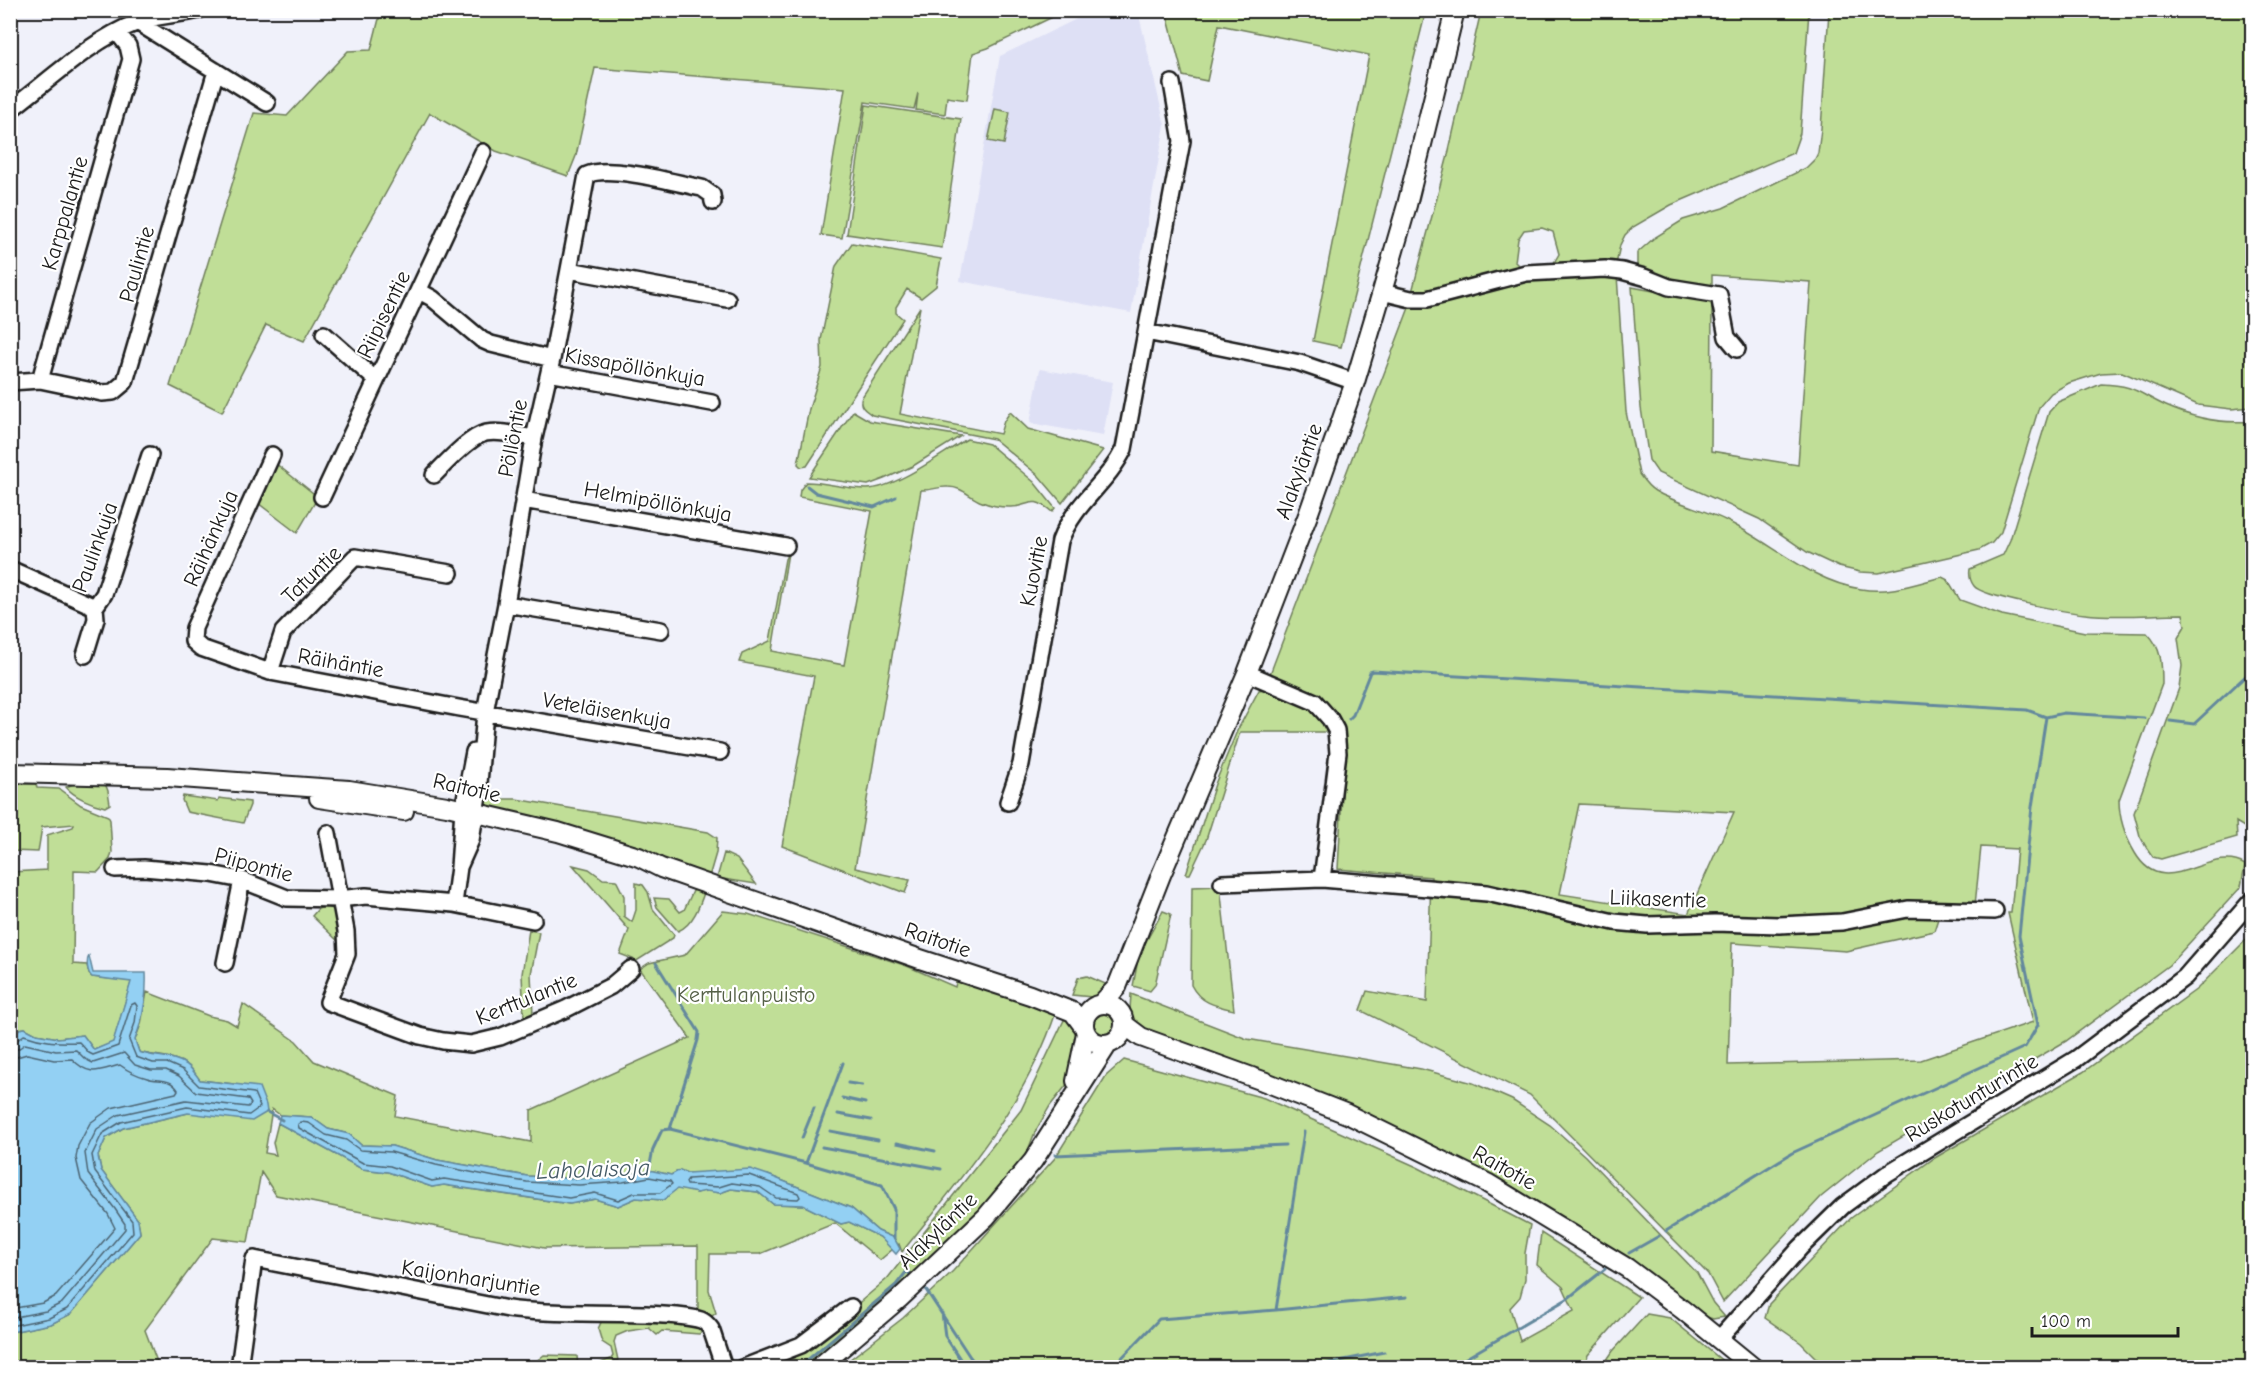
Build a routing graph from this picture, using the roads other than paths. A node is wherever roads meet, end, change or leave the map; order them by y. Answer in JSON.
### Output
{"nodes":[{"id":1,"x":199,"y":10,"type":"edge"},
{"id":2,"x":1455,"y":10,"type":"edge"},
{"id":3,"x":137,"y":22,"type":"junction"},
{"id":4,"x":117,"y":32,"type":"junction"},
{"id":5,"x":216,"y":71,"type":"junction"},
{"id":6,"x":1172,"y":83,"type":"dead end"},
{"id":7,"x":267,"y":103,"type":"dead end"},
{"id":8,"x":10,"y":110,"type":"edge"},
{"id":9,"x":483,"y":152,"type":"dead end"},
{"id":10,"x":713,"y":202,"type":"dead end"},
{"id":11,"x":569,"y":270,"type":"junction"},
{"id":12,"x":419,"y":291,"type":"junction"},
{"id":13,"x":1382,"y":292,"type":"junction"},
{"id":14,"x":727,"y":299,"type":"dead end"},
{"id":15,"x":1146,"y":332,"type":"junction"},
{"id":16,"x":324,"y":334,"type":"dead end"},
{"id":17,"x":1737,"y":349,"type":"dead end"},
{"id":18,"x":550,"y":366,"type":"junction"},
{"id":19,"x":40,"y":380,"type":"junction"},
{"id":20,"x":376,"y":380,"type":"junction"},
{"id":21,"x":10,"y":382,"type":"edge"},
{"id":22,"x":1355,"y":382,"type":"junction"},
{"id":23,"x":712,"y":403,"type":"dead end"},
{"id":24,"x":534,"y":438,"type":"junction"},
{"id":25,"x":272,"y":455,"type":"dead end"},
{"id":26,"x":150,"y":456,"type":"dead end"},
{"id":27,"x":434,"y":475,"type":"dead end"},
{"id":28,"x":322,"y":496,"type":"dead end"},
{"id":29,"x":523,"y":500,"type":"junction"},
{"id":30,"x":786,"y":546,"type":"dead end"},
{"id":31,"x":10,"y":569,"type":"edge"},
{"id":32,"x":450,"y":573,"type":"dead end"},
{"id":33,"x":506,"y":604,"type":"junction"},
{"id":34,"x":95,"y":607,"type":"junction"},
{"id":35,"x":661,"y":630,"type":"dead end"},
{"id":36,"x":193,"y":641,"type":"joint"},
{"id":37,"x":84,"y":655,"type":"dead end"},
{"id":38,"x":270,"y":672,"type":"junction"},
{"id":39,"x":1246,"y":673,"type":"junction"},
{"id":40,"x":485,"y":715,"type":"junction"},
{"id":41,"x":720,"y":752,"type":"dead end"},
{"id":42,"x":10,"y":773,"type":"edge"},
{"id":43,"x":1008,"y":802,"type":"dead end"},
{"id":44,"x":468,"y":817,"type":"junction"},
{"id":45,"x":328,"y":833,"type":"dead end"},
{"id":46,"x":115,"y":869,"type":"dead end"},
{"id":47,"x":1322,"y":879,"type":"junction"},
{"id":48,"x":242,"y":880,"type":"junction"},
{"id":49,"x":1222,"y":883,"type":"dead end"},
{"id":50,"x":339,"y":899,"type":"junction"},
{"id":51,"x":2253,"y":900,"type":"edge"},
{"id":52,"x":454,"y":904,"type":"junction"},
{"id":53,"x":1995,"y":911,"type":"dead end"},
{"id":54,"x":533,"y":920,"type":"dead end"},
{"id":55,"x":1139,"y":932,"type":"junction"},
{"id":56,"x":225,"y":963,"type":"dead end"},
{"id":57,"x":631,"y":969,"type":"dead end"},
{"id":58,"x":1030,"y":994,"type":"junction"},
{"id":59,"x":1099,"y":1005,"type":"junction"},
{"id":60,"x":1124,"y":1022,"type":"junction"},
{"id":61,"x":1085,"y":1030,"type":"junction"},
{"id":62,"x":1111,"y":1043,"type":"junction"},
{"id":63,"x":1204,"y":1060,"type":"junction"},
{"id":64,"x":1068,"y":1106,"type":"junction"},
{"id":65,"x":851,"y":1307,"type":"dead end"},
{"id":66,"x":1719,"y":1339,"type":"junction"},
{"id":67,"x":239,"y":1368,"type":"edge"},
{"id":68,"x":724,"y":1368,"type":"edge"},
{"id":69,"x":742,"y":1368,"type":"edge"},
{"id":70,"x":818,"y":1368,"type":"edge"},
{"id":71,"x":1754,"y":1368,"type":"edge"}],
"edges":[{"from":1,"to":3,"type":"street"},
{"from":2,"to":13,"type":"main road","name":"Alakyläntie"},
{"from":3,"to":4,"type":"street"},
{"from":3,"to":5,"type":"street"},
{"from":4,"to":8,"type":"street"},
{"from":4,"to":19,"type":"street","name":"Karppalantie"},
{"from":5,"to":7,"type":"street"},
{"from":5,"to":19,"type":"street","name":"Paulintie"},
{"from":6,"to":15,"type":"street","name":"Kuovitie"},
{"from":9,"to":12,"type":"street","name":"Riipisentie"},
{"from":10,"to":11,"type":"street","name":"Pöllöntie"},
{"from":11,"to":14,"type":"street"},
{"from":11,"to":18,"type":"street","name":"Pöllöntie"},
{"from":12,"to":18,"type":"street","name":"Kissapöllönkuja"},
{"from":12,"to":20,"type":"street","name":"Riipisentie"},
{"from":13,"to":17,"type":"street"},
{"from":13,"to":22,"type":"main road","name":"Alakyläntie"},
{"from":15,"to":22,"type":"street"},
{"from":15,"to":43,"type":"street","name":"Kuovitie"},
{"from":16,"to":20,"type":"street"},
{"from":18,"to":23,"type":"street","name":"Kissapöllönkuja"},
{"from":18,"to":24,"type":"street","name":"Pöllöntie"},
{"from":19,"to":21,"type":"street"},
{"from":20,"to":28,"type":"street","name":"Riipisentie"},
{"from":22,"to":39,"type":"main road","name":"Alakyläntie"},
{"from":24,"to":27,"type":"street"},
{"from":24,"to":29,"type":"street","name":"Pöllöntie"},
{"from":25,"to":36,"type":"street","name":"Räihänkuja"},
{"from":26,"to":34,"type":"street","name":"Paulinkuja"},
{"from":29,"to":30,"type":"street","name":"Helmipöllönkuja"},
{"from":29,"to":33,"type":"street","name":"Pöllöntie"},
{"from":31,"to":34,"type":"street"},
{"from":32,"to":38,"type":"street","name":"Tatuntie"},
{"from":33,"to":35,"type":"street"},
{"from":33,"to":40,"type":"street","name":"Pöllöntie"},
{"from":34,"to":37,"type":"street","name":"Paulinkuja"},
{"from":36,"to":38,"type":"street","name":"Räihäntie"},
{"from":38,"to":40,"type":"street","name":"Räihäntie"},
{"from":39,"to":47,"type":"street"},
{"from":39,"to":55,"type":"main road","name":"Alakyläntie"},
{"from":40,"to":41,"type":"street","name":"Veteläisenkuja"},
{"from":40,"to":44,"type":"street","name":"Pöllöntie"},
{"from":42,"to":44,"type":"main road","name":"Raitotie"},
{"from":44,"to":52,"type":"street"},
{"from":44,"to":58,"type":"main road","name":"Raitotie"},
{"from":45,"to":50,"type":"street"},
{"from":46,"to":48,"type":"street","name":"Piipontie"},
{"from":47,"to":49,"type":"street","name":"Liikasentie"},
{"from":47,"to":53,"type":"street","name":"Liikasentie"},
{"from":48,"to":50,"type":"street","name":"Piipontie"},
{"from":48,"to":56,"type":"street"},
{"from":50,"to":52,"type":"street","name":"Piipontie"},
{"from":50,"to":57,"type":"street","name":"Kerttulantie"},
{"from":51,"to":66,"type":"street","name":"Ruskotunturintie"},
{"from":52,"to":54,"type":"street","name":"Piipontie"},
{"from":55,"to":59,"type":"main road","name":"Alakyläntie"},
{"from":55,"to":60,"type":"main road","name":"Alakyläntie"},
{"from":58,"to":59,"type":"main road","name":"Raitotie"},
{"from":58,"to":61,"type":"main road","name":"Raitotie"},
{"from":59,"to":60,"type":"main road"},
{"from":59,"to":61,"type":"main road"},
{"from":60,"to":62,"type":"main road"},
{"from":60,"to":63,"type":"main road","name":"Raitotie"},
{"from":61,"to":62,"type":"main road"},
{"from":61,"to":64,"type":"main road","name":"Alakyläntie"},
{"from":62,"to":63,"type":"main road","name":"Raitotie"},
{"from":62,"to":64,"type":"main road","name":"Alakyläntie"},
{"from":63,"to":66,"type":"main road","name":"Raitotie"},
{"from":64,"to":70,"type":"main road","name":"Alakyläntie"},
{"from":65,"to":69,"type":"street"},
{"from":66,"to":71,"type":"main road","name":"Raitotie"},
{"from":67,"to":68,"type":"street","name":"Kaijonharjuntie"}]}
